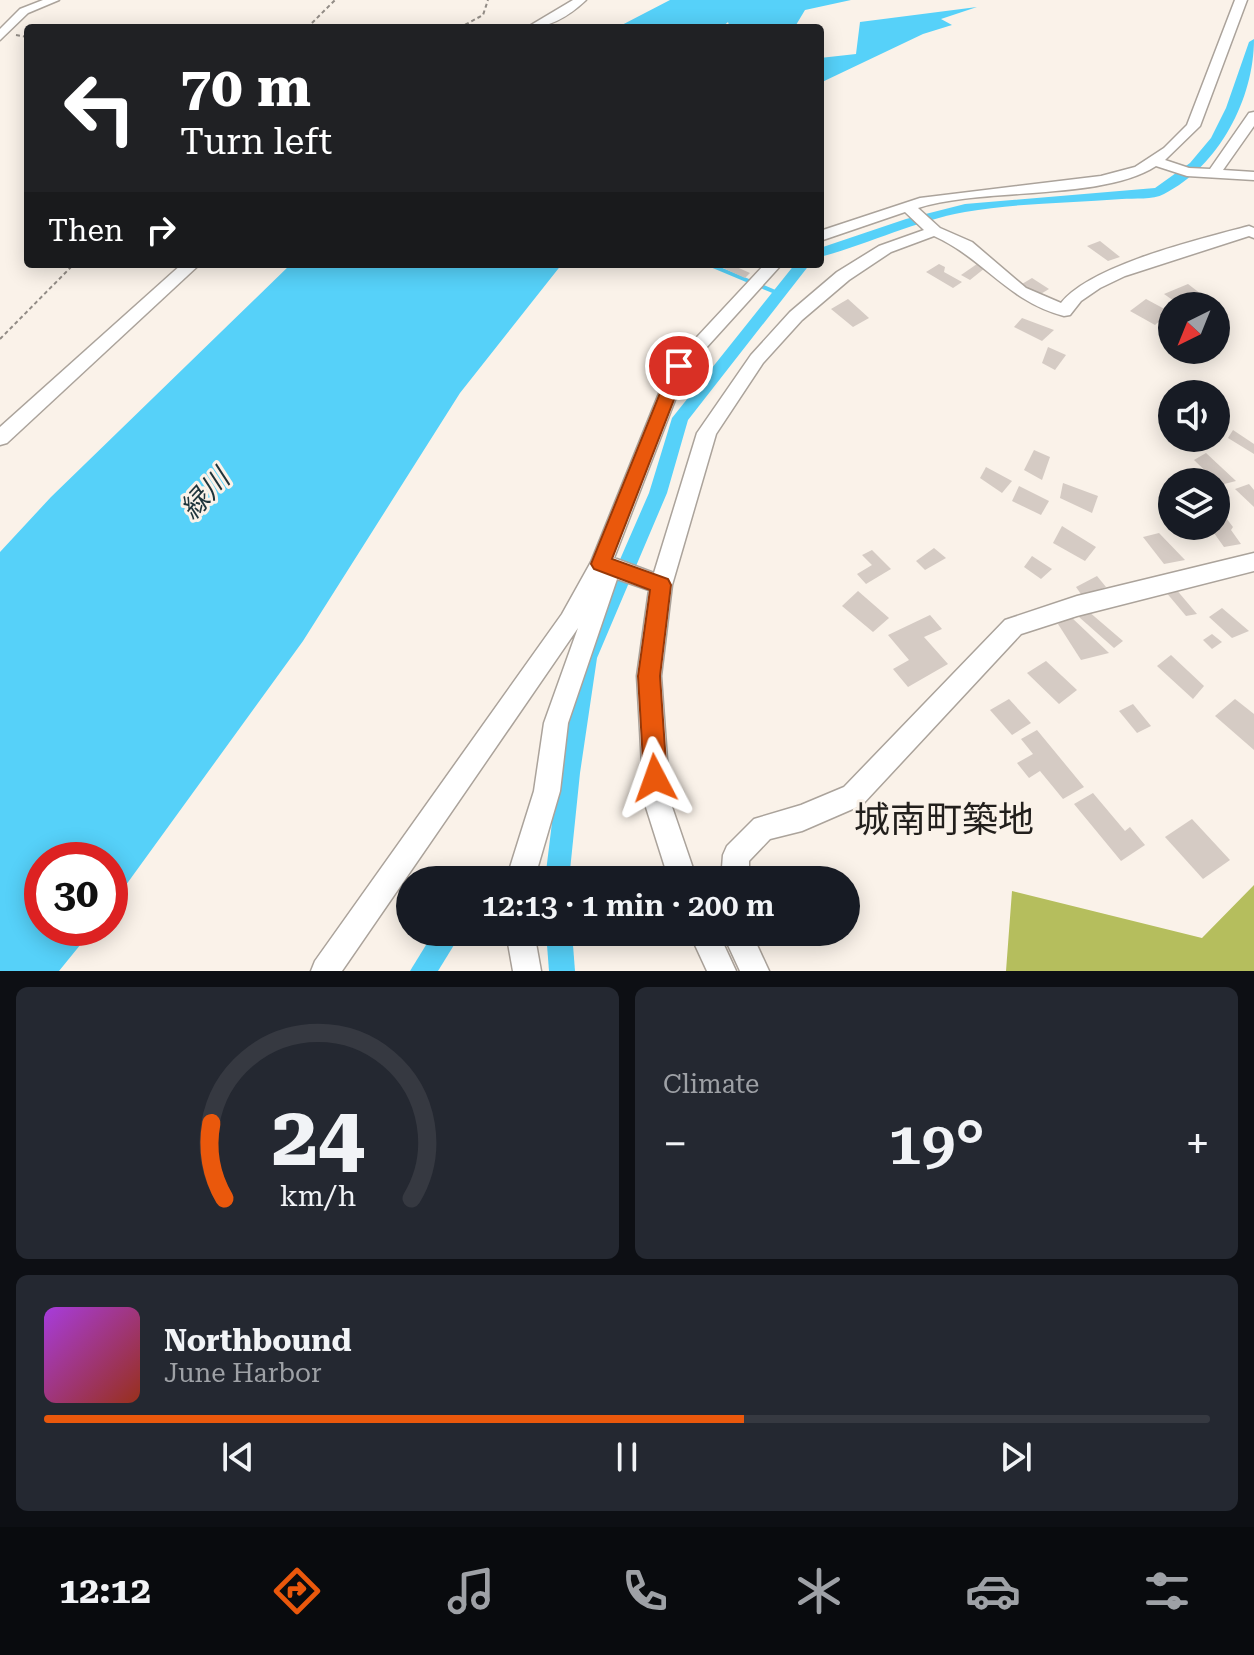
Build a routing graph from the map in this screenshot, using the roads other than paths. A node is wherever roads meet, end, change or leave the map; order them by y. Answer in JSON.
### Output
{"nodes":[{"id":1,"x":53,"y":0,"type":"edge"},
{"id":2,"x":580,"y":0,"type":"edge"},
{"id":3,"x":1241,"y":0,"type":"edge"},
{"id":4,"x":541,"y":24,"type":"edge"},
{"id":5,"x":0,"y":36,"type":"edge"},
{"id":6,"x":1254,"y":116,"type":"edge"},
{"id":7,"x":1156,"y":161,"type":"junction"},
{"id":8,"x":1214,"y":173,"type":"junction"},
{"id":9,"x":1254,"y":176,"type":"edge"},
{"id":10,"x":906,"y":205,"type":"junction"},
{"id":11,"x":935,"y":231,"type":"junction"},
{"id":12,"x":1254,"y":233,"type":"edge"},
{"id":13,"x":824,"y":235,"type":"edge"},
{"id":14,"x":188,"y":268,"type":"edge"},
{"id":15,"x":770,"y":268,"type":"edge"},
{"id":16,"x":0,"y":438,"type":"edge"},
{"id":17,"x":1254,"y":562,"type":"edge"},
{"id":18,"x":606,"y":565,"type":"junction"},
{"id":19,"x":661,"y":585,"type":"junction"},
{"id":20,"x":524,"y":866,"type":"edge"},
{"id":21,"x":678,"y":866,"type":"edge"},
{"id":22,"x":736,"y":866,"type":"edge"},
{"id":23,"x":523,"y":946,"type":"edge"},
{"id":24,"x":710,"y":946,"type":"edge"},
{"id":25,"x":743,"y":946,"type":"edge"},
{"id":26,"x":325,"y":971,"type":"edge"},
{"id":27,"x":527,"y":971,"type":"edge"},
{"id":28,"x":722,"y":971,"type":"edge"},
{"id":29,"x":755,"y":971,"type":"edge"}],
"edges":[{"from":1,"to":5,"type":"street"},
{"from":2,"to":4,"type":"street"},
{"from":3,"to":7,"type":"street"},
{"from":6,"to":8,"type":"street"},
{"from":7,"to":8,"type":"street"},
{"from":7,"to":10,"type":"street"},
{"from":8,"to":9,"type":"street"},
{"from":10,"to":11,"type":"street"},
{"from":10,"to":13,"type":"street"},
{"from":11,"to":12,"type":"street"},
{"from":11,"to":19,"type":"street"},
{"from":14,"to":16,"type":"street"},
{"from":15,"to":18,"type":"street"},
{"from":17,"to":22,"type":"street"},
{"from":18,"to":19,"type":"street"},
{"from":18,"to":20,"type":"street"},
{"from":18,"to":26,"type":"street"},
{"from":19,"to":21,"type":"street"},
{"from":23,"to":27,"type":"street"},
{"from":24,"to":28,"type":"street"},
{"from":25,"to":29,"type":"street"}]}
